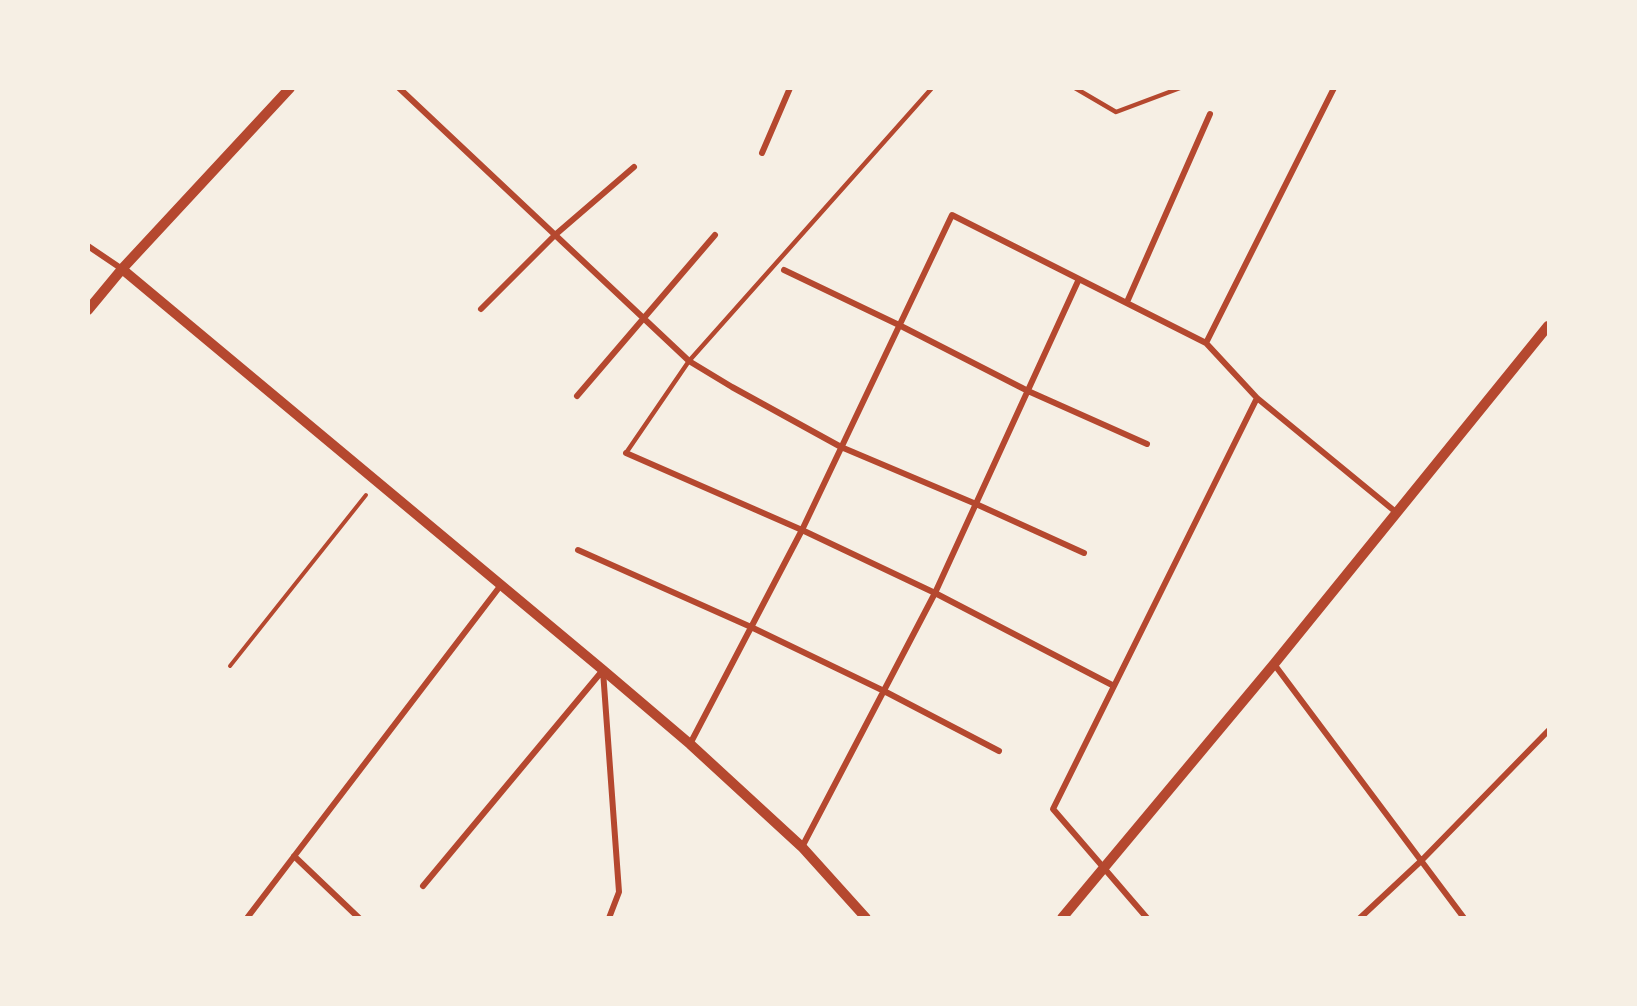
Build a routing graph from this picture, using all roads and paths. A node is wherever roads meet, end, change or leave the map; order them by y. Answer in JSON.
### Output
{"nodes":[{"id":1,"x":290,"y":88,"type":"edge"},
{"id":2,"x":399,"y":88,"type":"edge"},
{"id":3,"x":790,"y":88,"type":"edge"},
{"id":4,"x":932,"y":88,"type":"edge"},
{"id":5,"x":1075,"y":88,"type":"edge"},
{"id":6,"x":1180,"y":88,"type":"edge"},
{"id":7,"x":1334,"y":88,"type":"edge"},
{"id":8,"x":1210,"y":114,"type":"dead end"},
{"id":9,"x":762,"y":153,"type":"dead end"},
{"id":10,"x":634,"y":167,"type":"dead end"},
{"id":11,"x":555,"y":235,"type":"junction"},
{"id":12,"x":716,"y":235,"type":"dead end"},
{"id":13,"x":88,"y":246,"type":"edge"},
{"id":14,"x":122,"y":269,"type":"junction"},
{"id":15,"x":783,"y":270,"type":"dead end"},
{"id":16,"x":1079,"y":279,"type":"junction"},
{"id":17,"x":1127,"y":302,"type":"junction"},
{"id":18,"x":481,"y":309,"type":"dead end"},
{"id":19,"x":88,"y":310,"type":"edge"},
{"id":20,"x":644,"y":318,"type":"junction"},
{"id":21,"x":899,"y":325,"type":"junction"},
{"id":22,"x":1548,"y":326,"type":"edge"},
{"id":23,"x":1206,"y":343,"type":"junction"},
{"id":24,"x":689,"y":361,"type":"junction"},
{"id":25,"x":1028,"y":391,"type":"junction"},
{"id":26,"x":577,"y":396,"type":"dead end"},
{"id":27,"x":1257,"y":398,"type":"junction"},
{"id":28,"x":1147,"y":444,"type":"dead end"},
{"id":29,"x":841,"y":447,"type":"junction"},
{"id":30,"x":626,"y":453,"type":"joint"},
{"id":31,"x":377,"y":482,"type":"junction"},
{"id":32,"x":976,"y":504,"type":"junction"},
{"id":33,"x":1397,"y":513,"type":"junction"},
{"id":34,"x":802,"y":530,"type":"junction"},
{"id":35,"x":578,"y":550,"type":"dead end"},
{"id":36,"x":1084,"y":553,"type":"dead end"},
{"id":37,"x":501,"y":585,"type":"junction"},
{"id":38,"x":935,"y":593,"type":"junction"},
{"id":39,"x":751,"y":627,"type":"junction"},
{"id":40,"x":1274,"y":664,"type":"junction"},
{"id":41,"x":230,"y":666,"type":"dead end"},
{"id":42,"x":603,"y":670,"type":"junction"},
{"id":43,"x":1114,"y":686,"type":"junction"},
{"id":44,"x":884,"y":691,"type":"junction"},
{"id":45,"x":1548,"y":731,"type":"edge"},
{"id":46,"x":690,"y":744,"type":"junction"},
{"id":47,"x":999,"y":751,"type":"dead end"},
{"id":48,"x":802,"y":847,"type":"junction"},
{"id":49,"x":294,"y":856,"type":"junction"},
{"id":50,"x":1421,"y":861,"type":"junction"},
{"id":51,"x":1102,"y":867,"type":"junction"},
{"id":52,"x":423,"y":886,"type":"dead end"},
{"id":53,"x":247,"y":918,"type":"edge"},
{"id":54,"x":359,"y":918,"type":"edge"},
{"id":55,"x":609,"y":918,"type":"edge"},
{"id":56,"x":866,"y":918,"type":"edge"},
{"id":57,"x":1062,"y":918,"type":"edge"},
{"id":58,"x":1148,"y":918,"type":"edge"},
{"id":59,"x":1360,"y":918,"type":"edge"},
{"id":60,"x":1464,"y":918,"type":"edge"}],
"edges":[{"from":1,"to":14,"type":"street"},
{"from":2,"to":11,"type":"street"},
{"from":3,"to":9,"type":"street"},
{"from":4,"to":24,"type":"lane"},
{"from":5,"to":6,"type":"lane"},
{"from":7,"to":23,"type":"street"},
{"from":8,"to":17,"type":"street"},
{"from":10,"to":11,"type":"street"},
{"from":11,"to":18,"type":"street"},
{"from":11,"to":20,"type":"street"},
{"from":12,"to":20,"type":"street"},
{"from":13,"to":14,"type":"street"},
{"from":14,"to":19,"type":"street"},
{"from":14,"to":31,"type":"street"},
{"from":15,"to":21,"type":"street"},
{"from":16,"to":17,"type":"street"},
{"from":16,"to":21,"type":"street"},
{"from":16,"to":25,"type":"street"},
{"from":17,"to":23,"type":"street"},
{"from":20,"to":24,"type":"street"},
{"from":20,"to":26,"type":"street"},
{"from":21,"to":25,"type":"street"},
{"from":21,"to":29,"type":"street"},
{"from":22,"to":33,"type":"street"},
{"from":23,"to":27,"type":"street"},
{"from":24,"to":29,"type":"street"},
{"from":24,"to":30,"type":"lane"},
{"from":25,"to":28,"type":"street"},
{"from":25,"to":32,"type":"street"},
{"from":27,"to":33,"type":"street"},
{"from":27,"to":43,"type":"street"},
{"from":29,"to":32,"type":"street"},
{"from":29,"to":34,"type":"street"},
{"from":30,"to":34,"type":"street"},
{"from":31,"to":37,"type":"street"},
{"from":31,"to":41,"type":"path"},
{"from":32,"to":36,"type":"street"},
{"from":32,"to":38,"type":"street"},
{"from":33,"to":40,"type":"street"},
{"from":34,"to":38,"type":"street"},
{"from":34,"to":39,"type":"street"},
{"from":35,"to":39,"type":"street"},
{"from":37,"to":42,"type":"street"},
{"from":37,"to":49,"type":"street"},
{"from":38,"to":43,"type":"street"},
{"from":38,"to":44,"type":"street"},
{"from":39,"to":44,"type":"street"},
{"from":39,"to":46,"type":"street"},
{"from":40,"to":50,"type":"street"},
{"from":40,"to":51,"type":"street"},
{"from":42,"to":46,"type":"street"},
{"from":42,"to":52,"type":"street"},
{"from":42,"to":55,"type":"street"},
{"from":43,"to":51,"type":"street"},
{"from":44,"to":47,"type":"street"},
{"from":44,"to":48,"type":"street"},
{"from":45,"to":50,"type":"street"},
{"from":46,"to":48,"type":"street"},
{"from":48,"to":56,"type":"street"},
{"from":49,"to":53,"type":"street"},
{"from":49,"to":54,"type":"street"},
{"from":50,"to":59,"type":"street"},
{"from":50,"to":60,"type":"street"},
{"from":51,"to":57,"type":"street"},
{"from":51,"to":58,"type":"street"}]}
